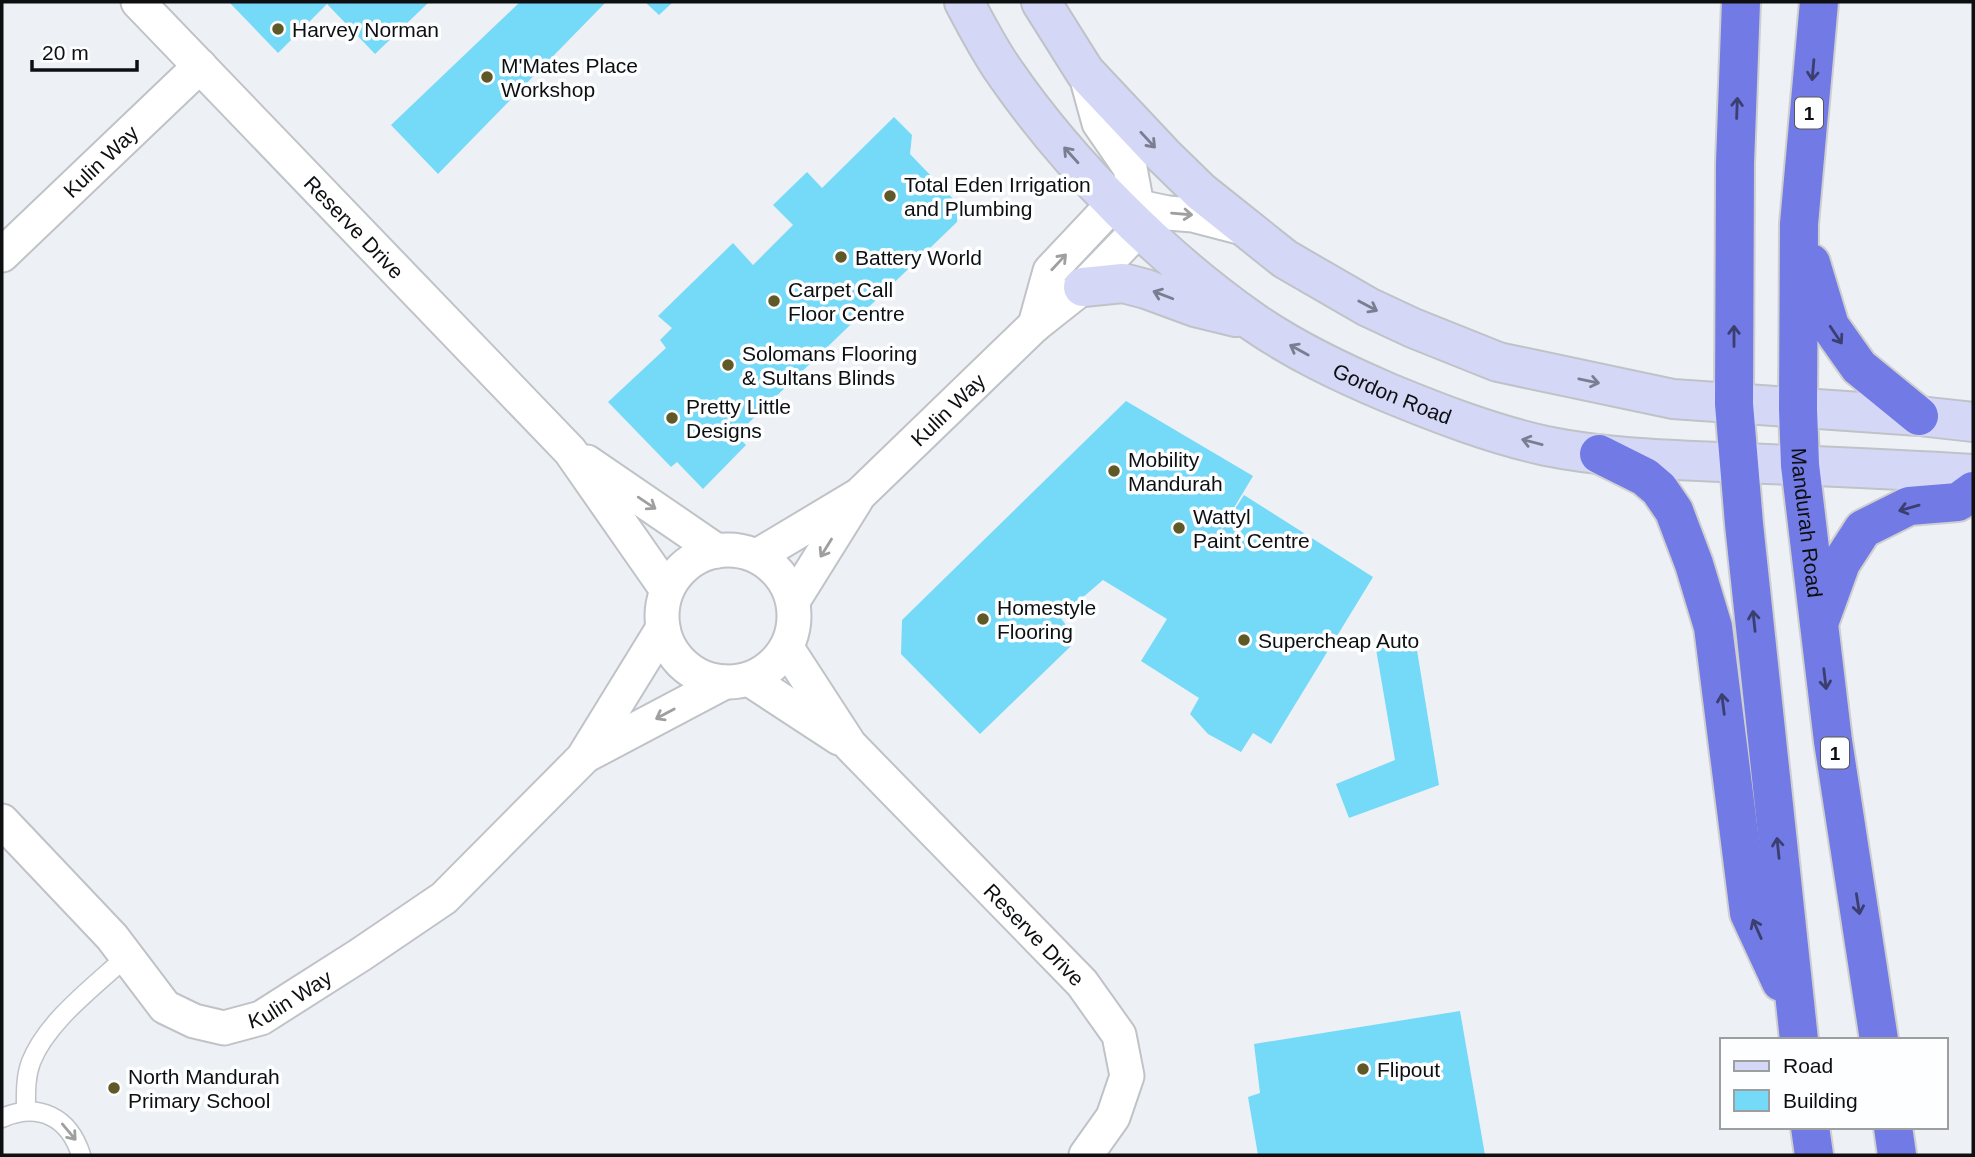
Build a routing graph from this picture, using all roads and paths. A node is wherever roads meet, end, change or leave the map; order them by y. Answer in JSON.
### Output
{"nodes":[{"id":1,"x":138,"y":2,"type":"edge"},
{"id":2,"x":964,"y":2,"type":"edge"},
{"id":3,"x":1041,"y":2,"type":"edge"},
{"id":4,"x":1741,"y":2,"type":"edge"},
{"id":5,"x":1819,"y":2,"type":"edge"},
{"id":6,"x":200,"y":66,"type":"junction"},
{"id":7,"x":1085,"y":72,"type":"junction"},
{"id":8,"x":1131,"y":212,"type":"junction"},
{"id":9,"x":1800,"y":224,"type":"junction"},
{"id":10,"x":1248,"y":229,"type":"junction"},
{"id":11,"x":2,"y":255,"type":"edge"},
{"id":12,"x":1083,"y":287,"type":"junction"},
{"id":13,"x":1252,"y":321,"type":"junction"},
{"id":14,"x":1035,"y":325,"type":"junction"},
{"id":15,"x":1734,"y":404,"type":"junction"},
{"id":16,"x":1798,"y":409,"type":"junction"},
{"id":17,"x":1919,"y":415,"type":"junction"},
{"id":18,"x":1973,"y":422,"type":"edge"},
{"id":19,"x":570,"y":451,"type":"junction"},
{"id":20,"x":1599,"y":454,"type":"junction"},
{"id":21,"x":1739,"y":463,"type":"junction"},
{"id":22,"x":1800,"y":465,"type":"junction"},
{"id":23,"x":1973,"y":474,"type":"edge"},
{"id":24,"x":1973,"y":491,"type":"edge"},
{"id":25,"x":859,"y":495,"type":"junction"},
{"id":26,"x":717,"y":551,"type":"junction"},
{"id":27,"x":757,"y":556,"type":"junction"},
{"id":28,"x":667,"y":590,"type":"junction"},
{"id":29,"x":793,"y":601,"type":"junction"},
{"id":30,"x":1818,"y":624,"type":"junction"},
{"id":31,"x":663,"y":628,"type":"junction"},
{"id":32,"x":787,"y":648,"type":"junction"},
{"id":33,"x":737,"y":681,"type":"junction"},
{"id":34,"x":850,"y":745,"type":"junction"},
{"id":35,"x":583,"y":758,"type":"junction"},
{"id":36,"x":2,"y":821,"type":"edge"},
{"id":37,"x":127,"y":956,"type":"junction"},
{"id":38,"x":1797,"y":1026,"type":"edge"},
{"id":39,"x":1879,"y":1038,"type":"edge"},
{"id":40,"x":26,"y":1111,"type":"junction"},
{"id":41,"x":2,"y":1118,"type":"edge"},
{"id":42,"x":1810,"y":1129,"type":"edge"},
{"id":43,"x":1892,"y":1129,"type":"edge"},
{"id":44,"x":81,"y":1155,"type":"edge"},
{"id":45,"x":1086,"y":1155,"type":"edge"},
{"id":46,"x":1814,"y":1155,"type":"edge"},
{"id":47,"x":1897,"y":1155,"type":"edge"}],
"edges":[{"from":1,"to":6,"type":"street","name":"Reserve Drive"},
{"from":8,"to":2,"type":"main road","name":"Gordon Road","one_way":true},
{"from":3,"to":7,"type":"main road"},
{"from":15,"to":4,"type":"highway","one_way":true},
{"from":5,"to":9,"type":"highway","name":"Mandurah Road","number":"1","one_way":true},
{"from":6,"to":11,"type":"street","name":"Kulin Way"},
{"from":6,"to":19,"type":"street","name":"Reserve Drive"},
{"from":7,"to":8,"type":"street"},
{"from":7,"to":10,"type":"main road","one_way":true},
{"from":8,"to":10,"type":"street","one_way":true},
{"from":8,"to":12,"type":"street","name":"Kulin Way"},
{"from":8,"to":13,"type":"main road","name":"Gordon Road"},
{"from":14,"to":8,"type":"street","one_way":true},
{"from":9,"to":16,"type":"highway","name":"Mandurah Road","number":"1"},
{"from":9,"to":17,"type":"highway","one_way":true},
{"from":10,"to":15,"type":"main road","one_way":true},
{"from":13,"to":12,"type":"main road","one_way":true},
{"from":12,"to":14,"type":"street","name":"Kulin Way"},
{"from":20,"to":13,"type":"main road","name":"Gordon Road","one_way":true},
{"from":14,"to":25,"type":"street","name":"Kulin Way"},
{"from":15,"to":16,"type":"main road"},
{"from":15,"to":21,"type":"highway"},
{"from":16,"to":17,"type":"main road"},
{"from":16,"to":22,"type":"highway","name":"Mandurah Road","number":"1"},
{"from":17,"to":18,"type":"main road"},
{"from":19,"to":26,"type":"street","name":"Reserve Drive","one_way":true},
{"from":19,"to":28,"type":"street","name":"Reserve Drive"},
{"from":20,"to":21,"type":"main road","name":"Gordon Road"},
{"from":38,"to":20,"type":"highway","one_way":true},
{"from":21,"to":22,"type":"main road","name":"Gordon Road"},
{"from":38,"to":21,"type":"highway","one_way":true},
{"from":22,"to":23,"type":"main road","name":"Gordon Road"},
{"from":22,"to":30,"type":"highway","name":"Mandurah Road","number":"1"},
{"from":24,"to":30,"type":"highway","one_way":true},
{"from":25,"to":27,"type":"street","name":"Kulin Way"},
{"from":25,"to":29,"type":"street","name":"Kulin Way","one_way":true},
{"from":26,"to":27,"type":"street"},
{"from":26,"to":28,"type":"street"},
{"from":27,"to":29,"type":"street"},
{"from":28,"to":31,"type":"street"},
{"from":29,"to":32,"type":"street"},
{"from":30,"to":39,"type":"highway","name":"Mandurah Road","number":"1","one_way":true},
{"from":31,"to":33,"type":"street"},
{"from":31,"to":35,"type":"street","name":"Kulin Way"},
{"from":32,"to":33,"type":"street"},
{"from":32,"to":34,"type":"street","name":"Reserve Drive"},
{"from":33,"to":34,"type":"street","name":"Reserve Drive"},
{"from":33,"to":35,"type":"street","name":"Kulin Way","one_way":true},
{"from":34,"to":45,"type":"street","name":"Reserve Drive"},
{"from":35,"to":37,"type":"street","name":"Kulin Way"},
{"from":36,"to":37,"type":"street","name":"Kulin Way"},
{"from":37,"to":40,"type":"lane"},
{"from":40,"to":41,"type":"lane"},
{"from":40,"to":44,"type":"lane","one_way":true},
{"from":42,"to":46,"type":"highway"},
{"from":43,"to":47,"type":"highway"}]}
